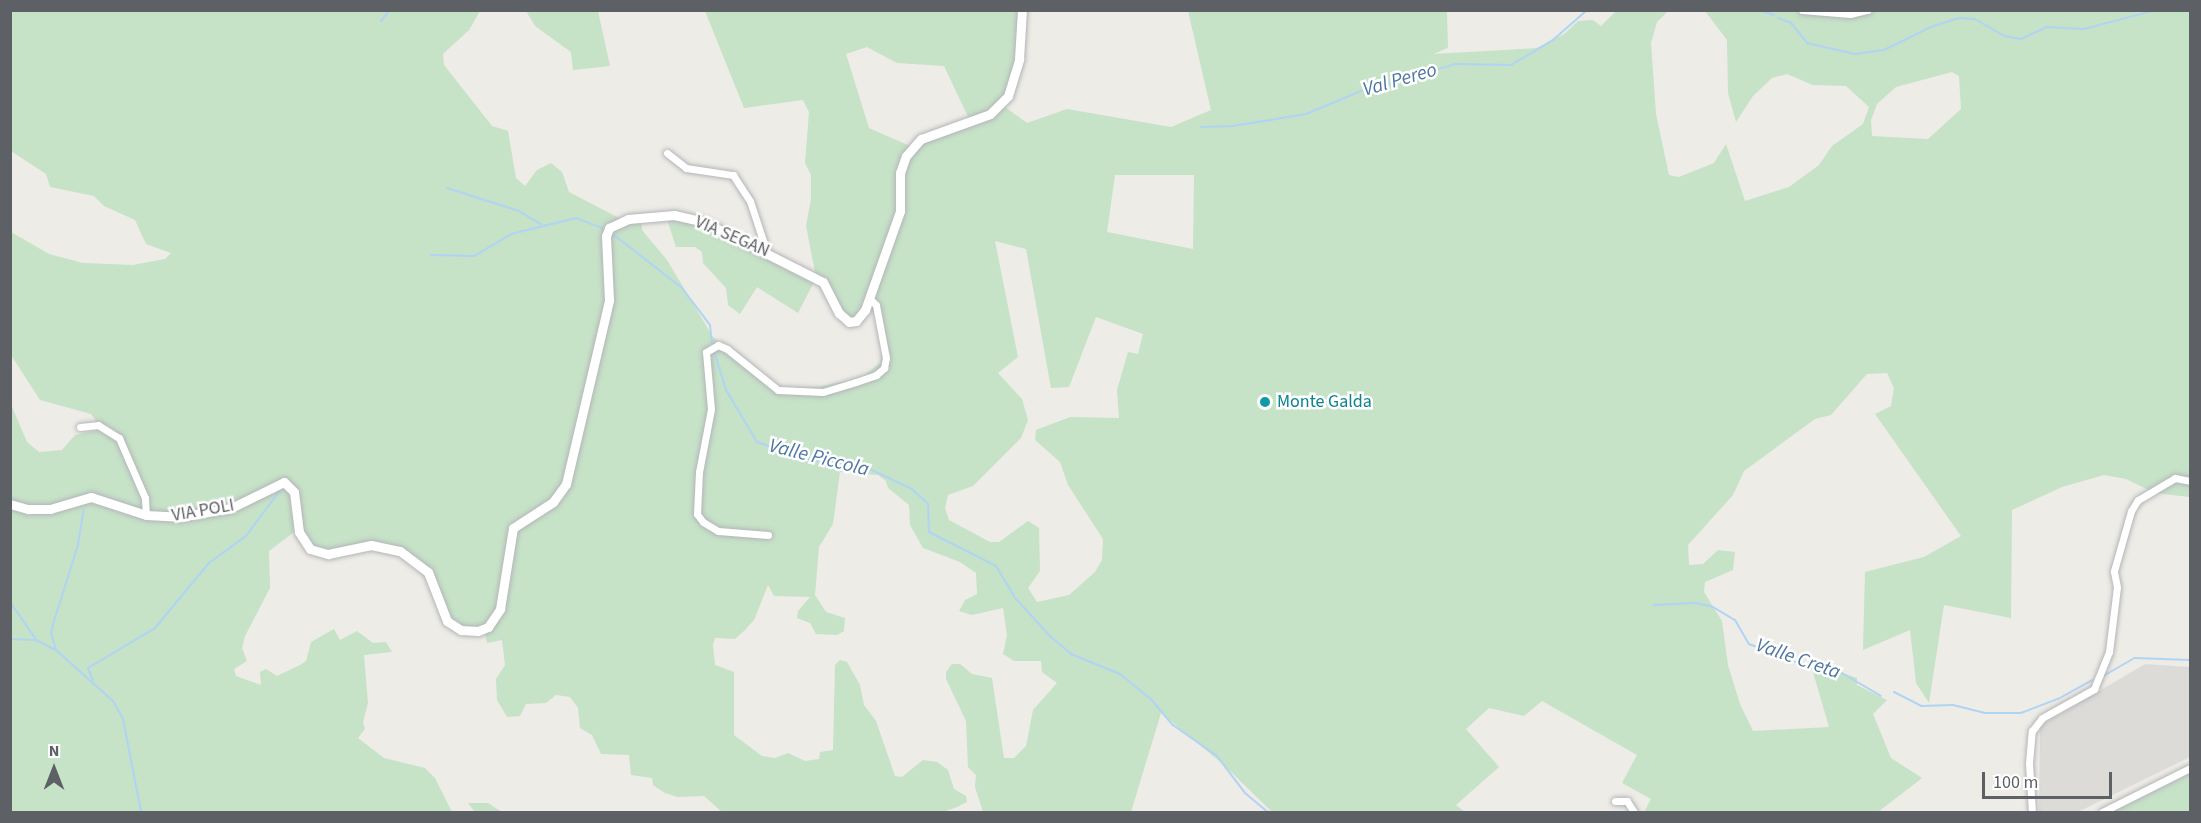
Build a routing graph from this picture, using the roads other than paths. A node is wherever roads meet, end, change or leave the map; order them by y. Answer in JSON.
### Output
{"nodes":[{"id":1,"x":1022,"y":10,"type":"edge"},
{"id":2,"x":1802,"y":10,"type":"edge"},
{"id":3,"x":1868,"y":10,"type":"edge"},
{"id":4,"x":667,"y":153,"type":"dead end"},
{"id":5,"x":766,"y":250,"type":"junction"},
{"id":6,"x":869,"y":298,"type":"junction"},
{"id":7,"x":80,"y":427,"type":"dead end"},
{"id":8,"x":2190,"y":481,"type":"edge"},
{"id":9,"x":10,"y":504,"type":"edge"},
{"id":10,"x":146,"y":515,"type":"junction"},
{"id":11,"x":768,"y":535,"type":"dead end"},
{"id":12,"x":478,"y":631,"type":"joint"},
{"id":13,"x":2190,"y":768,"type":"edge"},
{"id":14,"x":1615,"y":801,"type":"dead end"},
{"id":15,"x":1634,"y":813,"type":"edge"},
{"id":16,"x":2032,"y":813,"type":"edge"},
{"id":17,"x":2102,"y":813,"type":"edge"}],
"edges":[{"from":1,"to":6,"type":"street","name":"VIA SEGAN"},
{"from":2,"to":3,"type":"street"},
{"from":4,"to":5,"type":"street"},
{"from":5,"to":6,"type":"street","name":"VIA SEGAN"},
{"from":5,"to":12,"type":"street","name":"VIA SEGAN"},
{"from":6,"to":11,"type":"street"},
{"from":7,"to":10,"type":"street"},
{"from":8,"to":16,"type":"street"},
{"from":9,"to":10,"type":"street","name":"VIA POLI"},
{"from":10,"to":12,"type":"street","name":"VIA POLI"},
{"from":13,"to":17,"type":"street"},
{"from":14,"to":15,"type":"street"}]}
